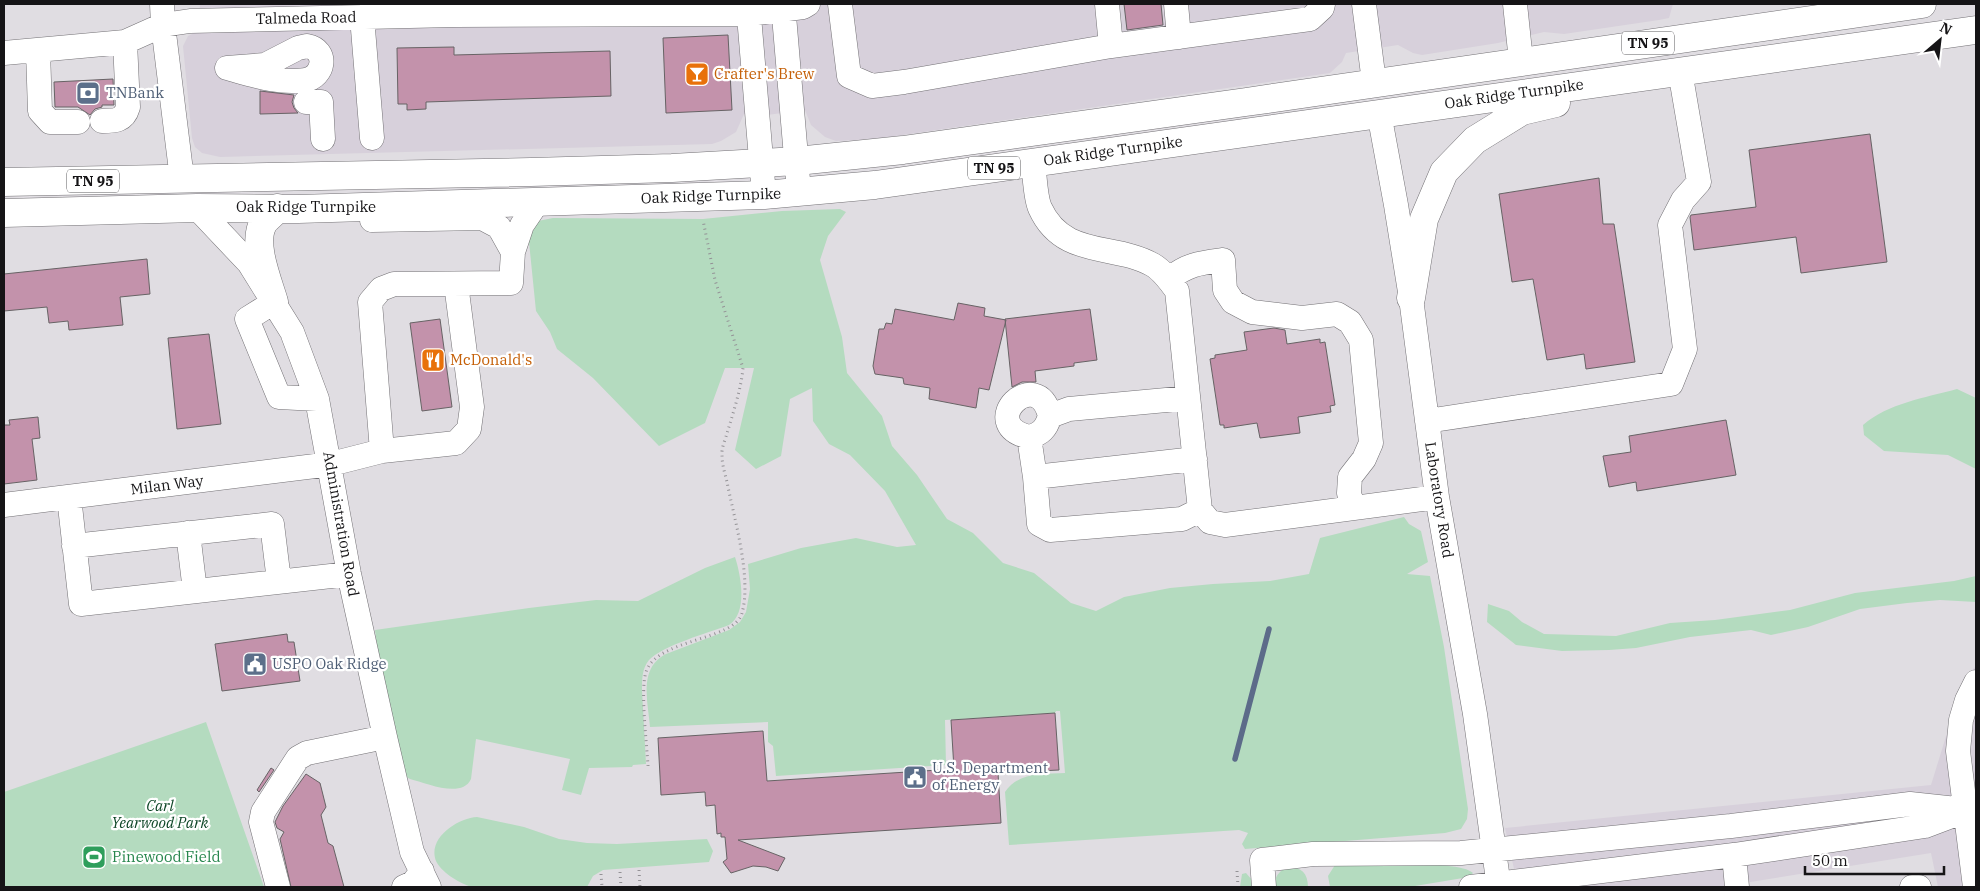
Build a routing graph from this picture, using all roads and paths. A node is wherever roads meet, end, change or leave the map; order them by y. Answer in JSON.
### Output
{"nodes":[{"id":1,"x":808,"y":4,"type":"edge"},
{"id":2,"x":840,"y":4,"type":"edge"},
{"id":3,"x":1107,"y":4,"type":"edge"},
{"id":4,"x":1176,"y":4,"type":"edge"},
{"id":5,"x":1323,"y":4,"type":"edge"},
{"id":6,"x":1364,"y":4,"type":"edge"},
{"id":7,"x":1515,"y":4,"type":"edge"},
{"id":8,"x":1922,"y":4,"type":"edge"},
{"id":9,"x":784,"y":7,"type":"edge"},
{"id":10,"x":748,"y":9,"type":"edge"},
{"id":11,"x":162,"y":14,"type":"edge"},
{"id":12,"x":362,"y":17,"type":"junction"},
{"id":13,"x":1976,"y":30,"type":"edge"},
{"id":14,"x":1179,"y":37,"type":"junction"},
{"id":15,"x":1675,"y":39,"type":"junction"},
{"id":16,"x":125,"y":42,"type":"junction"},
{"id":17,"x":1111,"y":46,"type":"junction"},
{"id":18,"x":38,"y":51,"type":"junction"},
{"id":19,"x":4,"y":53,"type":"edge"},
{"id":20,"x":1521,"y":61,"type":"junction"},
{"id":21,"x":1680,"y":71,"type":"junction"},
{"id":22,"x":1643,"y":76,"type":"junction"},
{"id":23,"x":1374,"y":82,"type":"junction"},
{"id":24,"x":306,"y":102,"type":"dead end"},
{"id":25,"x":1379,"y":114,"type":"junction"},
{"id":26,"x":102,"y":121,"type":"dead end"},
{"id":27,"x":78,"y":122,"type":"dead end"},
{"id":28,"x":372,"y":138,"type":"dead end"},
{"id":29,"x":323,"y":139,"type":"dead end"},
{"id":30,"x":797,"y":161,"type":"junction"},
{"id":31,"x":761,"y":163,"type":"junction"},
{"id":32,"x":1033,"y":163,"type":"junction"},
{"id":33,"x":182,"y":179,"type":"junction"},
{"id":34,"x":4,"y":182,"type":"edge"},
{"id":35,"x":799,"y":192,"type":"junction"},
{"id":36,"x":764,"y":195,"type":"junction"},
{"id":37,"x":701,"y":197,"type":"junction"},
{"id":38,"x":537,"y":203,"type":"junction"},
{"id":39,"x":196,"y":208,"type":"junction"},
{"id":40,"x":288,"y":208,"type":"junction"},
{"id":41,"x":4,"y":213,"type":"edge"},
{"id":42,"x":513,"y":252,"type":"junction"},
{"id":43,"x":1169,"y":279,"type":"junction"},
{"id":44,"x":456,"y":284,"type":"junction"},
{"id":45,"x":1411,"y":298,"type":"junction"},
{"id":46,"x":274,"y":302,"type":"junction"},
{"id":47,"x":1188,"y":398,"type":"junction"},
{"id":48,"x":317,"y":399,"type":"junction"},
{"id":49,"x":1050,"y":416,"type":"junction"},
{"id":50,"x":1427,"y":422,"type":"junction"},
{"id":51,"x":1029,"y":437,"type":"junction"},
{"id":52,"x":382,"y":451,"type":"junction"},
{"id":53,"x":1195,"y":459,"type":"junction"},
{"id":54,"x":331,"y":464,"type":"junction"},
{"id":55,"x":1036,"y":477,"type":"junction"},
{"id":56,"x":69,"y":497,"type":"junction"},
{"id":57,"x":1436,"y":497,"type":"junction"},
{"id":58,"x":4,"y":505,"type":"edge"},
{"id":59,"x":1354,"y":508,"type":"junction"},
{"id":60,"x":1200,"y":510,"type":"junction"},
{"id":61,"x":188,"y":533,"type":"junction"},
{"id":62,"x":74,"y":546,"type":"junction"},
{"id":63,"x":350,"y":574,"type":"junction"},
{"id":64,"x":279,"y":581,"type":"junction"},
{"id":65,"x":195,"y":591,"type":"junction"},
{"id":66,"x":1976,"y":682,"type":"edge"},
{"id":67,"x":385,"y":737,"type":"junction"},
{"id":68,"x":648,"y":766,"type":"dead end"},
{"id":69,"x":1971,"y":810,"type":"edge"},
{"id":70,"x":1494,"y":848,"type":"junction"},
{"id":71,"x":1734,"y":855,"type":"junction"},
{"id":72,"x":639,"y":870,"type":"dead end"},
{"id":73,"x":1238,"y":871,"type":"dead end"},
{"id":74,"x":620,"y":872,"type":"dead end"},
{"id":75,"x":601,"y":874,"type":"dead end"},
{"id":76,"x":426,"y":879,"type":"edge"},
{"id":77,"x":1499,"y":885,"type":"edge"},
{"id":78,"x":278,"y":887,"type":"edge"},
{"id":79,"x":404,"y":887,"type":"edge"},
{"id":80,"x":448,"y":887,"type":"edge"},
{"id":81,"x":602,"y":887,"type":"edge"},
{"id":82,"x":621,"y":887,"type":"edge"},
{"id":83,"x":640,"y":887,"type":"edge"},
{"id":84,"x":1238,"y":887,"type":"edge"},
{"id":85,"x":1264,"y":887,"type":"edge"},
{"id":86,"x":1471,"y":887,"type":"edge"},
{"id":87,"x":1737,"y":887,"type":"edge"},
{"id":88,"x":1912,"y":887,"type":"edge"},
{"id":89,"x":1920,"y":887,"type":"edge"},
{"id":90,"x":1975,"y":887,"type":"edge"}],
"edges":[{"from":1,"to":9,"type":"street","name":"Talmeda Road"},
{"from":2,"to":17,"type":"street"},
{"from":3,"to":17,"type":"street"},
{"from":4,"to":14,"type":"street"},
{"from":5,"to":14,"type":"street"},
{"from":6,"to":23,"type":"street"},
{"from":7,"to":20,"type":"street"},
{"from":8,"to":15,"type":"highway","name":"Oak Ridge Turnpike","number":"TN 95"},
{"from":9,"to":10,"type":"street","name":"Talmeda Road"},
{"from":9,"to":30,"type":"street"},
{"from":10,"to":12,"type":"street","name":"Talmeda Road"},
{"from":10,"to":31,"type":"street"},
{"from":11,"to":12,"type":"street","name":"Talmeda Road"},
{"from":11,"to":16,"type":"street","name":"Talmeda Road"},
{"from":11,"to":33,"type":"street"},
{"from":12,"to":28,"type":"street"},
{"from":13,"to":21,"type":"highway","name":"Oak Ridge Turnpike","number":"TN 95"},
{"from":14,"to":17,"type":"street"},
{"from":15,"to":20,"type":"highway","name":"Oak Ridge Turnpike","number":"TN 95"},
{"from":15,"to":21,"type":"highway"},
{"from":16,"to":18,"type":"street","name":"Talmeda Road"},
{"from":16,"to":26,"type":"street"},
{"from":18,"to":19,"type":"street","name":"Talmeda Road"},
{"from":18,"to":27,"type":"street"},
{"from":20,"to":23,"type":"highway","name":"Oak Ridge Turnpike","number":"TN 95"},
{"from":21,"to":22,"type":"highway","name":"Oak Ridge Turnpike","number":"TN 95"},
{"from":21,"to":50,"type":"street"},
{"from":22,"to":25,"type":"highway","name":"Oak Ridge Turnpike","number":"TN 95"},
{"from":22,"to":45,"type":"highway"},
{"from":23,"to":25,"type":"highway"},
{"from":23,"to":30,"type":"highway","name":"Oak Ridge Turnpike","number":"TN 95"},
{"from":24,"to":29,"type":"street"},
{"from":25,"to":32,"type":"highway","name":"Oak Ridge Turnpike","number":"TN 95"},
{"from":25,"to":45,"type":"street","name":"Laboratory Road"},
{"from":30,"to":31,"type":"highway","name":"Oak Ridge Turnpike","number":"TN 95"},
{"from":30,"to":35,"type":"street"},
{"from":31,"to":33,"type":"highway","name":"Oak Ridge Turnpike","number":"TN 95"},
{"from":31,"to":36,"type":"street"},
{"from":32,"to":35,"type":"highway","name":"Oak Ridge Turnpike","number":"TN 95"},
{"from":32,"to":43,"type":"street"},
{"from":33,"to":34,"type":"highway","name":"Oak Ridge Turnpike","number":"TN 95"},
{"from":33,"to":39,"type":"highway"},
{"from":35,"to":36,"type":"highway","name":"Oak Ridge Turnpike","number":"TN 95"},
{"from":36,"to":37,"type":"highway","name":"Oak Ridge Turnpike","number":"TN 95"},
{"from":37,"to":38,"type":"highway","name":"Oak Ridge Turnpike","number":"TN 95"},
{"from":37,"to":68,"type":"path"},
{"from":38,"to":40,"type":"highway","name":"Oak Ridge Turnpike","number":"TN 95"},
{"from":38,"to":42,"type":"street"},
{"from":39,"to":40,"type":"highway","name":"Oak Ridge Turnpike","number":"TN 95"},
{"from":39,"to":41,"type":"highway","name":"Oak Ridge Turnpike","number":"TN 95"},
{"from":39,"to":46,"type":"street","name":"Administration Road"},
{"from":40,"to":42,"type":"street"},
{"from":40,"to":46,"type":"highway"},
{"from":42,"to":44,"type":"street"},
{"from":43,"to":47,"type":"street"},
{"from":43,"to":59,"type":"street"},
{"from":44,"to":52,"type":"street","name":"Milan Way"},
{"from":44,"to":52,"type":"street"},
{"from":45,"to":50,"type":"street","name":"Laboratory Road"},
{"from":46,"to":48,"type":"street","name":"Administration Road"},
{"from":46,"to":48,"type":"street"},
{"from":47,"to":49,"type":"street"},
{"from":47,"to":53,"type":"street"},
{"from":48,"to":54,"type":"street","name":"Administration Road"},
{"from":49,"to":51,"type":"street"},
{"from":49,"to":51,"type":"street"},
{"from":50,"to":57,"type":"street","name":"Laboratory Road"},
{"from":51,"to":55,"type":"street"},
{"from":52,"to":54,"type":"street","name":"Milan Way"},
{"from":53,"to":55,"type":"street"},
{"from":53,"to":60,"type":"street"},
{"from":54,"to":56,"type":"street","name":"Milan Way"},
{"from":54,"to":63,"type":"street","name":"Administration Road"},
{"from":55,"to":60,"type":"street"},
{"from":56,"to":58,"type":"street","name":"Milan Way"},
{"from":56,"to":62,"type":"street"},
{"from":57,"to":59,"type":"street"},
{"from":57,"to":70,"type":"street","name":"Laboratory Road"},
{"from":59,"to":60,"type":"street"},
{"from":61,"to":62,"type":"street"},
{"from":61,"to":64,"type":"street"},
{"from":61,"to":65,"type":"street"},
{"from":62,"to":65,"type":"street"},
{"from":63,"to":64,"type":"street"},
{"from":63,"to":67,"type":"street","name":"Administration Road"},
{"from":64,"to":65,"type":"street"},
{"from":66,"to":69,"type":"street"},
{"from":67,"to":76,"type":"street","name":"Administration Road"},
{"from":67,"to":78,"type":"street"},
{"from":69,"to":70,"type":"street"},
{"from":69,"to":71,"type":"street"},
{"from":69,"to":90,"type":"street"},
{"from":70,"to":77,"type":"street","name":"Laboratory Road"},
{"from":70,"to":85,"type":"street"},
{"from":71,"to":77,"type":"street"},
{"from":71,"to":87,"type":"street"},
{"from":72,"to":83,"type":"path"},
{"from":73,"to":84,"type":"path"},
{"from":74,"to":82,"type":"path"},
{"from":75,"to":81,"type":"path"},
{"from":76,"to":79,"type":"street"},
{"from":76,"to":80,"type":"street"},
{"from":77,"to":86,"type":"street"},
{"from":88,"to":89,"type":"street"}]}
